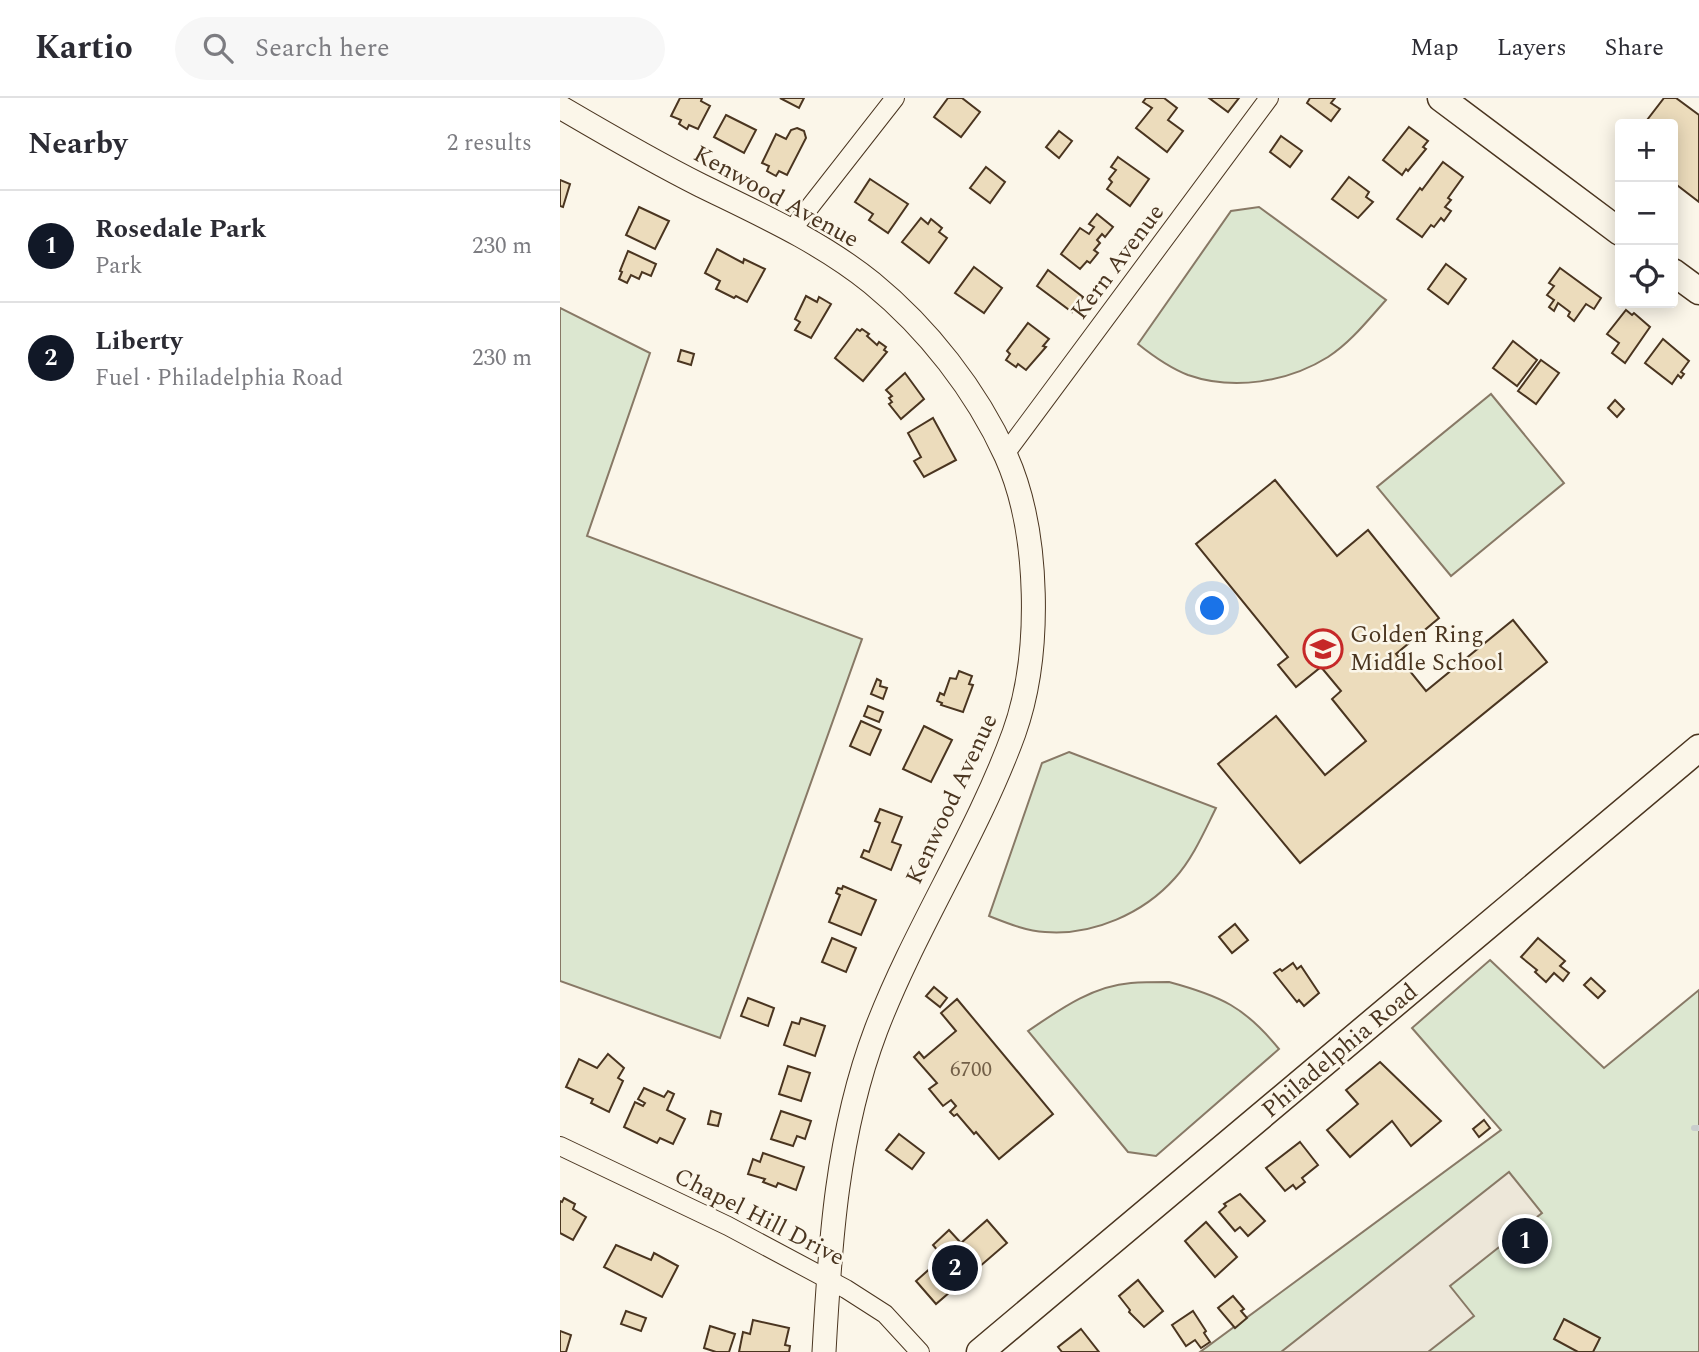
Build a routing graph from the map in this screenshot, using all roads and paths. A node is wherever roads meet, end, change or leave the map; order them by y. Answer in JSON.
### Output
{"nodes":[{"id":1,"x":895,"y":98,"type":"edge"},
{"id":2,"x":1269,"y":98,"type":"edge"},
{"id":3,"x":1441,"y":98,"type":"edge"},
{"id":4,"x":560,"y":107,"type":"edge"},
{"id":5,"x":1615,"y":228,"type":"edge"},
{"id":6,"x":791,"y":231,"type":"junction"},
{"id":7,"x":1678,"y":276,"type":"edge"},
{"id":8,"x":1699,"y":291,"type":"edge"},
{"id":9,"x":1005,"y":454,"type":"junction"},
{"id":10,"x":1699,"y":748,"type":"edge"},
{"id":11,"x":560,"y":1146,"type":"edge"},
{"id":12,"x":828,"y":1281,"type":"junction"},
{"id":13,"x":824,"y":1352,"type":"edge"},
{"id":14,"x":920,"y":1352,"type":"edge"},
{"id":15,"x":980,"y":1352,"type":"edge"}],
"edges":[{"from":1,"to":6,"type":"street"},
{"from":2,"to":9,"type":"street","name":"Kern Avenue"},
{"from":3,"to":5,"type":"main road"},
{"from":4,"to":6,"type":"street","name":"Kenwood Avenue"},
{"from":6,"to":9,"type":"street","name":"Kenwood Avenue"},
{"from":7,"to":8,"type":"main road"},
{"from":9,"to":12,"type":"street","name":"Kenwood Avenue"},
{"from":10,"to":15,"type":"main road","name":"Philadelphia Road"},
{"from":11,"to":12,"type":"street","name":"Chapel Hill Drive"},
{"from":12,"to":13,"type":"street","name":"Kenwood Avenue"},
{"from":12,"to":14,"type":"street","name":"Chapel Hill Drive"}]}
